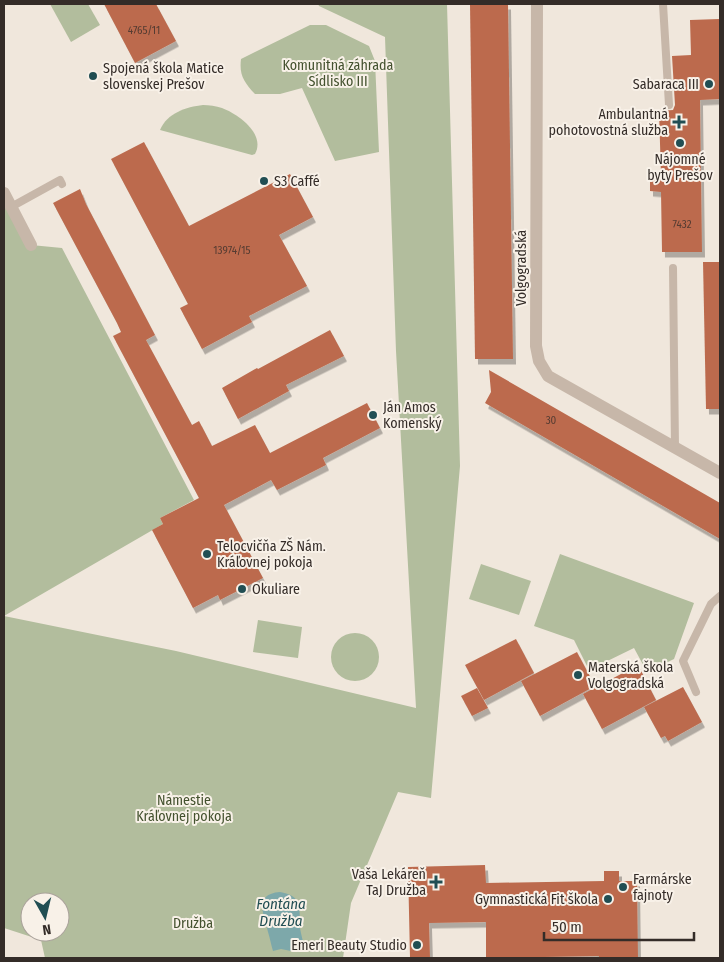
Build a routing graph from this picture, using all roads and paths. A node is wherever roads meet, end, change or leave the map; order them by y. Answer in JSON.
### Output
{"nodes":[{"id":1,"x":663,"y":4,"type":"edge"},
{"id":2,"x":540,"y":6,"type":"edge"},
{"id":3,"x":669,"y":105,"type":"dead end"},
{"id":4,"x":62,"y":184,"type":"dead end"},
{"id":5,"x":4,"y":193,"type":"edge"},
{"id":6,"x":11,"y":207,"type":"junction"},
{"id":7,"x":31,"y":245,"type":"dead end"},
{"id":8,"x":673,"y":268,"type":"dead end"},
{"id":9,"x":675,"y":448,"type":"junction"},
{"id":10,"x":720,"y":473,"type":"edge"},
{"id":11,"x":720,"y":596,"type":"edge"},
{"id":12,"x":696,"y":692,"type":"dead end"}],
"edges":[{"from":1,"to":3,"type":"lane"},
{"from":2,"to":9,"type":"street","name":"Volgogradská"},
{"from":4,"to":6,"type":"lane"},
{"from":5,"to":6,"type":"street"},
{"from":6,"to":7,"type":"street"},
{"from":8,"to":9,"type":"lane"},
{"from":9,"to":10,"type":"street","name":"Volgogradská"},
{"from":11,"to":12,"type":"lane"}]}
